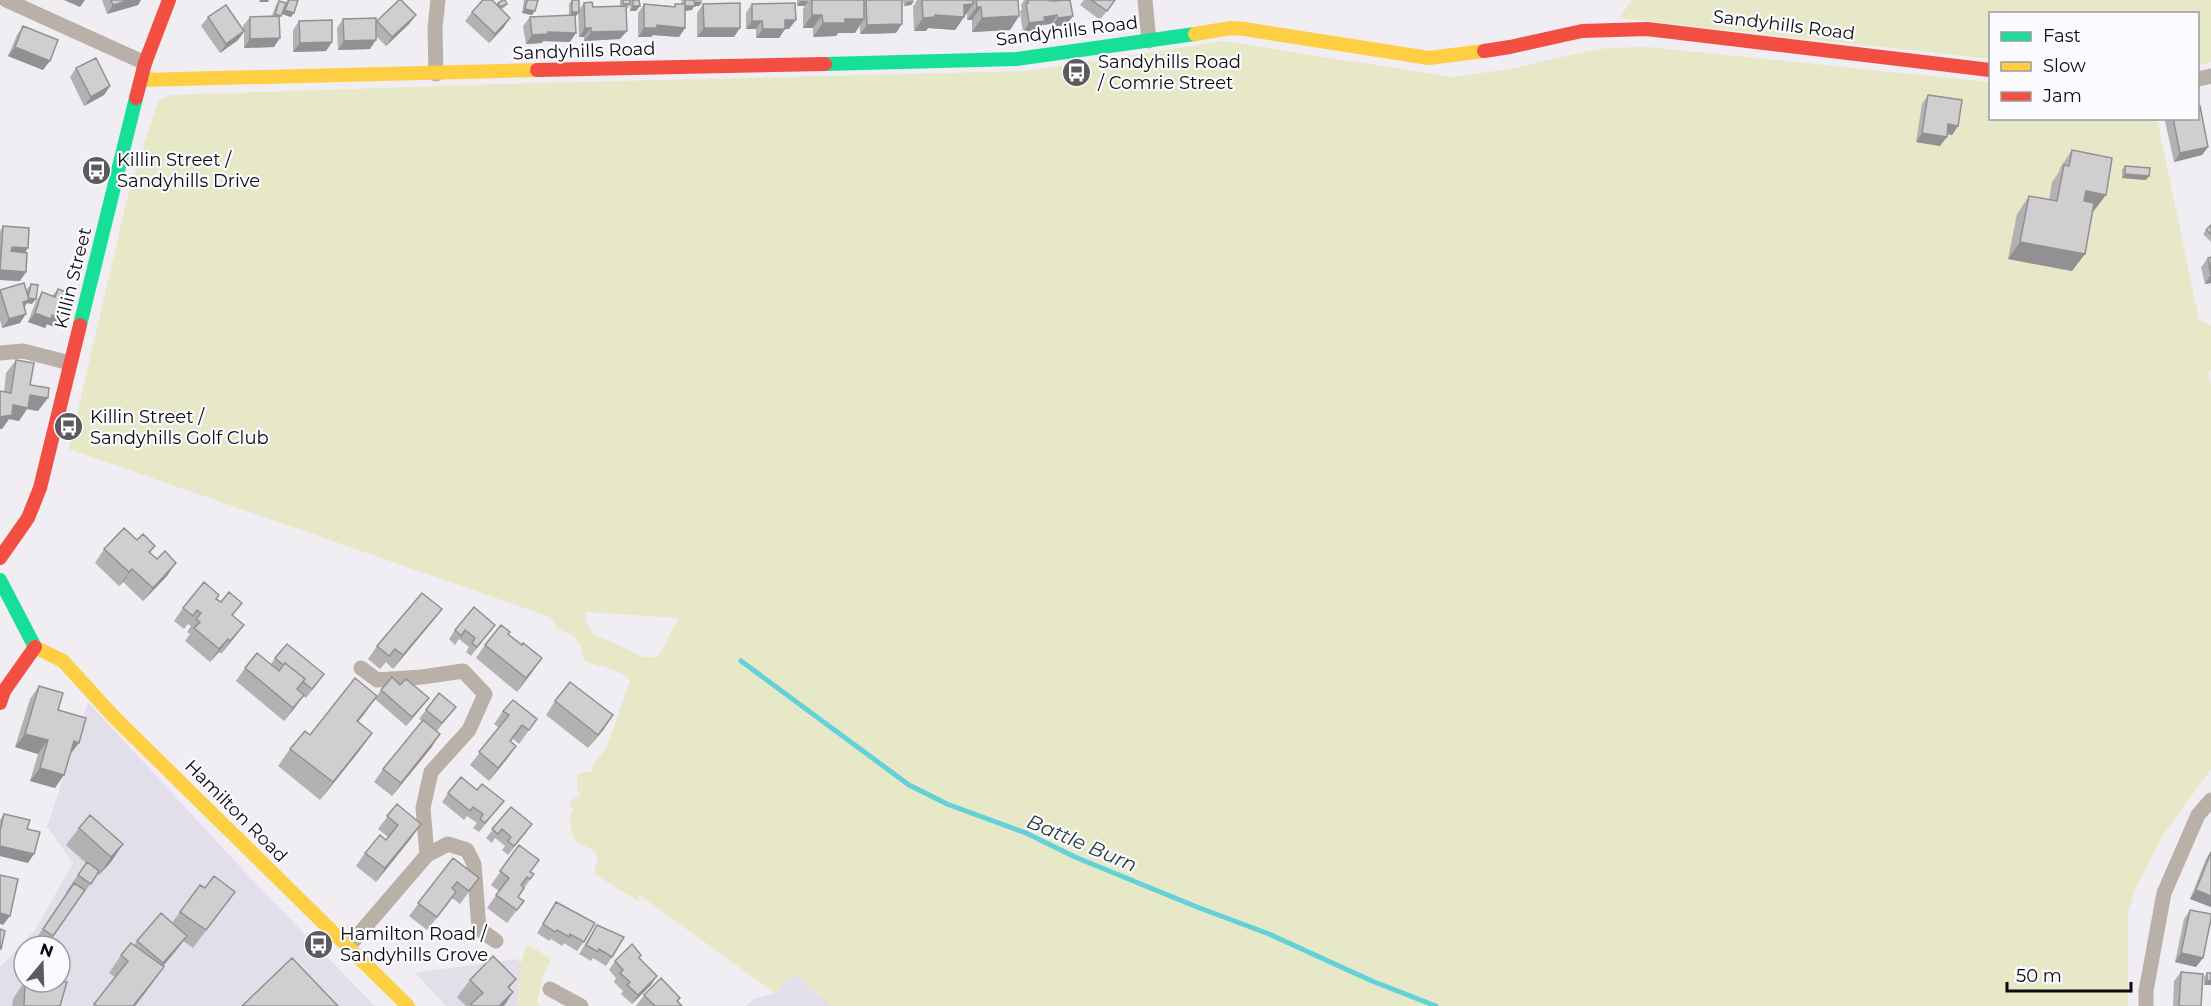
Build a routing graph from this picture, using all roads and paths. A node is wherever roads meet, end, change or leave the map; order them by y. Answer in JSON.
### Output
{"nodes":[{"id":1,"x":6,"y":0,"type":"edge"},
{"id":2,"x":169,"y":0,"type":"edge"},
{"id":3,"x":438,"y":0,"type":"edge"},
{"id":4,"x":1145,"y":0,"type":"edge"},
{"id":5,"x":1149,"y":41,"type":"junction"},
{"id":6,"x":145,"y":63,"type":"junction"},
{"id":7,"x":1989,"y":70,"type":"edge"},
{"id":8,"x":436,"y":74,"type":"junction"},
{"id":9,"x":141,"y":80,"type":"junction"},
{"id":10,"x":0,"y":353,"type":"edge"},
{"id":11,"x":70,"y":363,"type":"junction"},
{"id":12,"x":0,"y":558,"type":"edge"},
{"id":13,"x":0,"y":580,"type":"edge"},
{"id":14,"x":35,"y":647,"type":"junction"},
{"id":15,"x":361,"y":668,"type":"dead end"},
{"id":16,"x":0,"y":703,"type":"edge"},
{"id":17,"x":2211,"y":800,"type":"edge"},
{"id":18,"x":427,"y":855,"type":"junction"},
{"id":19,"x":496,"y":940,"type":"dead end"},
{"id":20,"x":348,"y":947,"type":"junction"},
{"id":21,"x":550,"y":989,"type":"dead end"},
{"id":22,"x":408,"y":1006,"type":"edge"},
{"id":23,"x":580,"y":1006,"type":"edge"},
{"id":24,"x":2146,"y":1006,"type":"edge"}],
"edges":[{"from":1,"to":6,"type":"street"},
{"from":2,"to":6,"type":"street","name":"Killin Street"},
{"from":3,"to":8,"type":"street"},
{"from":4,"to":5,"type":"street"},
{"from":5,"to":7,"type":"street","name":"Sandyhills Road"},
{"from":5,"to":8,"type":"street","name":"Sandyhills Road"},
{"from":6,"to":9,"type":"street","name":"Killin Street"},
{"from":8,"to":9,"type":"street","name":"Sandyhills Road"},
{"from":9,"to":11,"type":"street","name":"Killin Street"},
{"from":10,"to":11,"type":"street"},
{"from":11,"to":12,"type":"street","name":"Killin Street"},
{"from":13,"to":14,"type":"street"},
{"from":14,"to":16,"type":"street"},
{"from":14,"to":20,"type":"street","name":"Hamilton Road"},
{"from":15,"to":18,"type":"street"},
{"from":17,"to":24,"type":"street"},
{"from":18,"to":19,"type":"street"},
{"from":18,"to":20,"type":"street"},
{"from":20,"to":22,"type":"street","name":"Hamilton Road"},
{"from":21,"to":23,"type":"street"}]}
